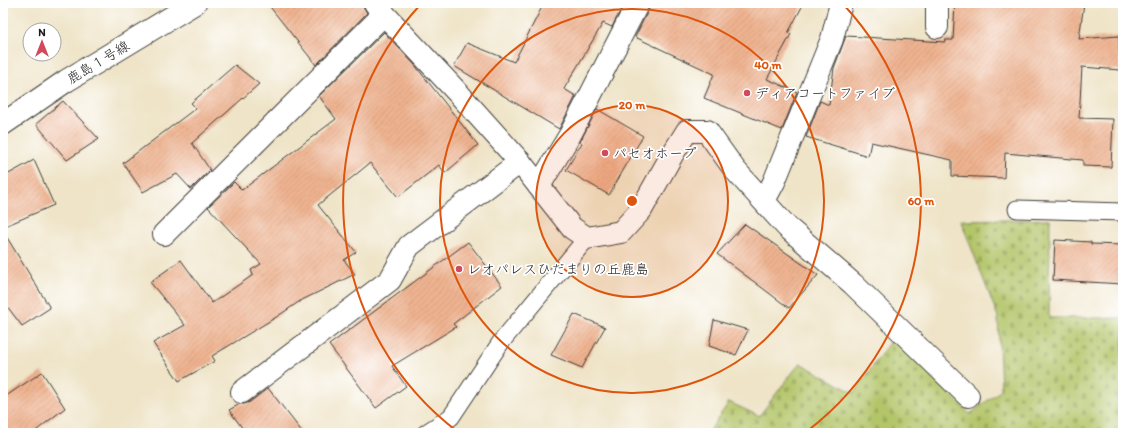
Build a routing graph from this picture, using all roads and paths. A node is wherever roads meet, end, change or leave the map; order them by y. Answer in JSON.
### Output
{"nodes":[{"id":1,"x":195,"y":3,"type":"edge"},
{"id":2,"x":638,"y":3,"type":"edge"},
{"id":3,"x":841,"y":3,"type":"edge"},
{"id":4,"x":936,"y":3,"type":"edge"},
{"id":5,"x":379,"y":8,"type":"edge"},
{"id":6,"x":937,"y":27,"type":"dead end"},
{"id":7,"x":3,"y":124,"type":"edge"},
{"id":8,"x":520,"y":162,"type":"junction"},
{"id":9,"x":539,"y":186,"type":"junction"},
{"id":10,"x":764,"y":201,"type":"junction"},
{"id":11,"x":1017,"y":209,"type":"dead end"},
{"id":12,"x":1123,"y":212,"type":"edge"},
{"id":13,"x":164,"y":234,"type":"dead end"},
{"id":14,"x":587,"y":238,"type":"junction"},
{"id":15,"x":242,"y":392,"type":"dead end"},
{"id":16,"x":968,"y":396,"type":"dead end"},
{"id":17,"x":438,"y":431,"type":"edge"}],
"edges":[{"from":1,"to":7,"type":"street","name":"鹿島１号線"},
{"from":2,"to":9,"type":"street"},
{"from":3,"to":10,"type":"street"},
{"from":4,"to":6,"type":"street"},
{"from":5,"to":8,"type":"street"},
{"from":5,"to":13,"type":"street"},
{"from":8,"to":9,"type":"street"},
{"from":8,"to":15,"type":"street"},
{"from":9,"to":14,"type":"street"},
{"from":10,"to":14,"type":"street"},
{"from":10,"to":16,"type":"street"},
{"from":11,"to":12,"type":"lane"},
{"from":14,"to":17,"type":"lane"}]}
